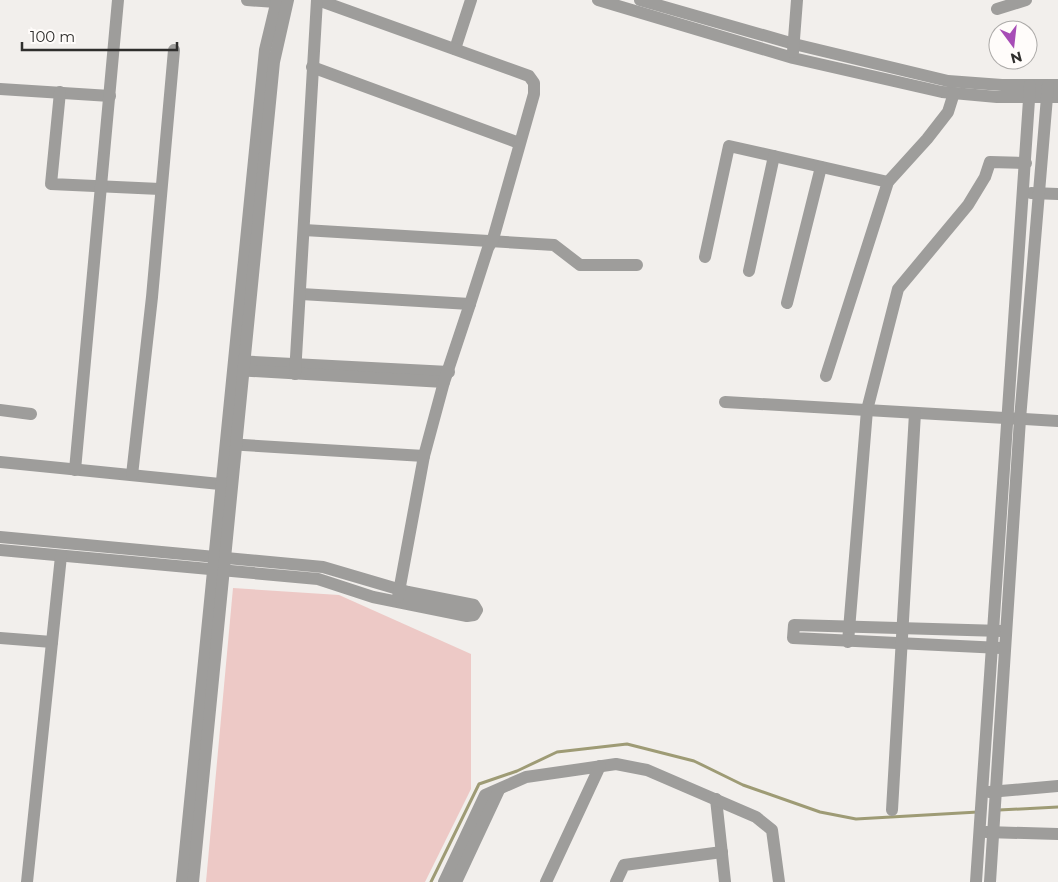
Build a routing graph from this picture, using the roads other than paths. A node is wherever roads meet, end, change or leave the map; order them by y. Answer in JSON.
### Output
{"nodes":[{"id":1,"x":118,"y":0,"type":"edge"},
{"id":2,"x":247,"y":0,"type":"edge"},
{"id":3,"x":317,"y":0,"type":"edge"},
{"id":4,"x":471,"y":0,"type":"edge"},
{"id":5,"x":598,"y":0,"type":"edge"},
{"id":6,"x":640,"y":0,"type":"edge"},
{"id":7,"x":797,"y":0,"type":"edge"},
{"id":8,"x":1026,"y":0,"type":"edge"},
{"id":9,"x":280,"y":1,"type":"edge"},
{"id":10,"x":626,"y":4,"type":"edge"},
{"id":11,"x":997,"y":9,"type":"dead end"},
{"id":12,"x":794,"y":44,"type":"junction"},
{"id":13,"x":456,"y":49,"type":"junction"},
{"id":14,"x":174,"y":50,"type":"dead end"},
{"id":15,"x":793,"y":58,"type":"junction"},
{"id":16,"x":312,"y":67,"type":"junction"},
{"id":17,"x":0,"y":89,"type":"edge"},
{"id":18,"x":1030,"y":91,"type":"junction"},
{"id":19,"x":1053,"y":91,"type":"edge"},
{"id":20,"x":60,"y":92,"type":"junction"},
{"id":21,"x":954,"y":93,"type":"junction"},
{"id":22,"x":110,"y":96,"type":"junction"},
{"id":23,"x":520,"y":143,"type":"junction"},
{"id":24,"x":774,"y":156,"type":"junction"},
{"id":25,"x":1026,"y":163,"type":"junction"},
{"id":26,"x":821,"y":167,"type":"junction"},
{"id":27,"x":888,"y":182,"type":"junction"},
{"id":28,"x":101,"y":186,"type":"junction"},
{"id":29,"x":160,"y":189,"type":"junction"},
{"id":30,"x":1023,"y":193,"type":"junction"},
{"id":31,"x":1038,"y":193,"type":"junction"},
{"id":32,"x":1058,"y":194,"type":"edge"},
{"id":33,"x":304,"y":230,"type":"junction"},
{"id":34,"x":493,"y":240,"type":"junction"},
{"id":35,"x":705,"y":257,"type":"dead end"},
{"id":36,"x":637,"y":265,"type":"dead end"},
{"id":37,"x":749,"y":271,"type":"dead end"},
{"id":38,"x":301,"y":294,"type":"junction"},
{"id":39,"x":787,"y":303,"type":"dead end"},
{"id":40,"x":470,"y":304,"type":"junction"},
{"id":41,"x":238,"y":366,"type":"junction"},
{"id":42,"x":295,"y":369,"type":"junction"},
{"id":43,"x":826,"y":376,"type":"dead end"},
{"id":44,"x":447,"y":377,"type":"junction"},
{"id":45,"x":725,"y":402,"type":"dead end"},
{"id":46,"x":0,"y":410,"type":"edge"},
{"id":47,"x":867,"y":410,"type":"junction"},
{"id":48,"x":915,"y":413,"type":"junction"},
{"id":49,"x":31,"y":414,"type":"dead end"},
{"id":50,"x":1006,"y":418,"type":"junction"},
{"id":51,"x":1020,"y":419,"type":"junction"},
{"id":52,"x":1058,"y":421,"type":"edge"},
{"id":53,"x":229,"y":444,"type":"junction"},
{"id":54,"x":424,"y":456,"type":"junction"},
{"id":55,"x":0,"y":462,"type":"edge"},
{"id":56,"x":75,"y":470,"type":"junction"},
{"id":57,"x":132,"y":475,"type":"junction"},
{"id":58,"x":220,"y":484,"type":"junction"},
{"id":59,"x":0,"y":537,"type":"edge"},
{"id":60,"x":0,"y":550,"type":"edge"},
{"id":61,"x":61,"y":556,"type":"junction"},
{"id":62,"x":218,"y":564,"type":"junction"},
{"id":63,"x":400,"y":589,"type":"junction"},
{"id":64,"x":397,"y":602,"type":"junction"},
{"id":65,"x":849,"y":627,"type":"junction"},
{"id":66,"x":903,"y":628,"type":"junction"},
{"id":67,"x":994,"y":631,"type":"junction"},
{"id":68,"x":1007,"y":631,"type":"junction"},
{"id":69,"x":0,"y":638,"type":"edge"},
{"id":70,"x":52,"y":642,"type":"junction"},
{"id":71,"x":848,"y":642,"type":"junction"},
{"id":72,"x":902,"y":642,"type":"junction"},
{"id":73,"x":993,"y":648,"type":"junction"},
{"id":74,"x":1006,"y":649,"type":"junction"},
{"id":75,"x":600,"y":766,"type":"junction"},
{"id":76,"x":1058,"y":786,"type":"edge"},
{"id":77,"x":499,"y":790,"type":"junction"},
{"id":78,"x":997,"y":792,"type":"junction"},
{"id":79,"x":984,"y":793,"type":"junction"},
{"id":80,"x":716,"y":800,"type":"junction"},
{"id":81,"x":892,"y":810,"type":"dead end"},
{"id":82,"x":987,"y":832,"type":"junction"},
{"id":83,"x":1058,"y":834,"type":"edge"},
{"id":84,"x":722,"y":852,"type":"junction"},
{"id":85,"x":28,"y":882,"type":"edge"},
{"id":86,"x":182,"y":882,"type":"edge"},
{"id":87,"x":193,"y":882,"type":"edge"},
{"id":88,"x":444,"y":882,"type":"edge"},
{"id":89,"x":456,"y":882,"type":"edge"},
{"id":90,"x":546,"y":882,"type":"edge"},
{"id":91,"x":616,"y":882,"type":"edge"},
{"id":92,"x":725,"y":882,"type":"edge"},
{"id":93,"x":779,"y":882,"type":"edge"},
{"id":94,"x":976,"y":882,"type":"edge"},
{"id":95,"x":990,"y":882,"type":"edge"}],
"edges":[{"from":1,"to":22,"type":"street"},
{"from":2,"to":9,"type":"street"},
{"from":3,"to":13,"type":"street"},
{"from":3,"to":16,"type":"street"},
{"from":4,"to":13,"type":"street"},
{"from":5,"to":10,"type":"street"},
{"from":6,"to":12,"type":"street"},
{"from":7,"to":12,"type":"street"},
{"from":8,"to":11,"type":"street"},
{"from":9,"to":41,"type":"street"},
{"from":10,"to":15,"type":"street"},
{"from":12,"to":15,"type":"street"},
{"from":12,"to":18,"type":"street"},
{"from":13,"to":23,"type":"street"},
{"from":14,"to":29,"type":"street"},
{"from":15,"to":21,"type":"street"},
{"from":16,"to":23,"type":"street"},
{"from":16,"to":33,"type":"street"},
{"from":17,"to":20,"type":"street"},
{"from":18,"to":19,"type":"street"},
{"from":18,"to":21,"type":"street"},
{"from":18,"to":25,"type":"street"},
{"from":19,"to":31,"type":"street"},
{"from":20,"to":22,"type":"street"},
{"from":20,"to":28,"type":"street"},
{"from":21,"to":27,"type":"street"},
{"from":22,"to":28,"type":"street"},
{"from":23,"to":34,"type":"street"},
{"from":24,"to":26,"type":"street"},
{"from":24,"to":35,"type":"street"},
{"from":24,"to":37,"type":"street"},
{"from":25,"to":30,"type":"street"},
{"from":25,"to":47,"type":"street"},
{"from":26,"to":27,"type":"street"},
{"from":26,"to":39,"type":"street"},
{"from":27,"to":43,"type":"street"},
{"from":28,"to":29,"type":"street"},
{"from":28,"to":56,"type":"street"},
{"from":29,"to":57,"type":"street"},
{"from":30,"to":31,"type":"street"},
{"from":30,"to":50,"type":"street"},
{"from":31,"to":32,"type":"street"},
{"from":31,"to":51,"type":"street"},
{"from":33,"to":34,"type":"street"},
{"from":33,"to":38,"type":"street"},
{"from":34,"to":36,"type":"street"},
{"from":34,"to":40,"type":"street"},
{"from":38,"to":40,"type":"street"},
{"from":38,"to":42,"type":"street"},
{"from":40,"to":44,"type":"street"},
{"from":41,"to":42,"type":"street"},
{"from":41,"to":53,"type":"street"},
{"from":42,"to":44,"type":"street"},
{"from":44,"to":54,"type":"street"},
{"from":45,"to":47,"type":"street"},
{"from":46,"to":49,"type":"street"},
{"from":47,"to":48,"type":"street"},
{"from":47,"to":65,"type":"street"},
{"from":48,"to":50,"type":"street"},
{"from":48,"to":66,"type":"street"},
{"from":50,"to":51,"type":"street"},
{"from":50,"to":67,"type":"street"},
{"from":51,"to":52,"type":"street"},
{"from":51,"to":68,"type":"street"},
{"from":53,"to":54,"type":"street"},
{"from":53,"to":58,"type":"street"},
{"from":53,"to":62,"type":"street"},
{"from":54,"to":63,"type":"street"},
{"from":55,"to":56,"type":"street"},
{"from":56,"to":57,"type":"street"},
{"from":57,"to":58,"type":"street"},
{"from":58,"to":62,"type":"street"},
{"from":59,"to":62,"type":"street"},
{"from":60,"to":61,"type":"street"},
{"from":61,"to":62,"type":"street"},
{"from":61,"to":70,"type":"street"},
{"from":62,"to":63,"type":"street"},
{"from":62,"to":64,"type":"street"},
{"from":62,"to":86,"type":"street"},
{"from":62,"to":87,"type":"street"},
{"from":63,"to":64,"type":"street"},
{"from":63,"to":64,"type":"street"},
{"from":65,"to":66,"type":"street"},
{"from":65,"to":71,"type":"street"},
{"from":65,"to":71,"type":"street"},
{"from":66,"to":67,"type":"street"},
{"from":66,"to":72,"type":"street"},
{"from":67,"to":68,"type":"street"},
{"from":67,"to":73,"type":"street"},
{"from":68,"to":74,"type":"street"},
{"from":69,"to":70,"type":"street"},
{"from":70,"to":85,"type":"street"},
{"from":71,"to":72,"type":"street"},
{"from":72,"to":73,"type":"street"},
{"from":72,"to":81,"type":"street"},
{"from":73,"to":74,"type":"street"},
{"from":73,"to":79,"type":"street"},
{"from":74,"to":78,"type":"street"},
{"from":75,"to":77,"type":"street"},
{"from":75,"to":80,"type":"street"},
{"from":75,"to":90,"type":"street"},
{"from":76,"to":78,"type":"street"},
{"from":77,"to":88,"type":"street"},
{"from":77,"to":89,"type":"street"},
{"from":78,"to":79,"type":"street"},
{"from":78,"to":82,"type":"street"},
{"from":79,"to":82,"type":"street"},
{"from":80,"to":84,"type":"street"},
{"from":80,"to":93,"type":"street"},
{"from":82,"to":83,"type":"street"},
{"from":82,"to":94,"type":"street"},
{"from":82,"to":95,"type":"street"},
{"from":84,"to":91,"type":"street"},
{"from":84,"to":92,"type":"street"}]}
